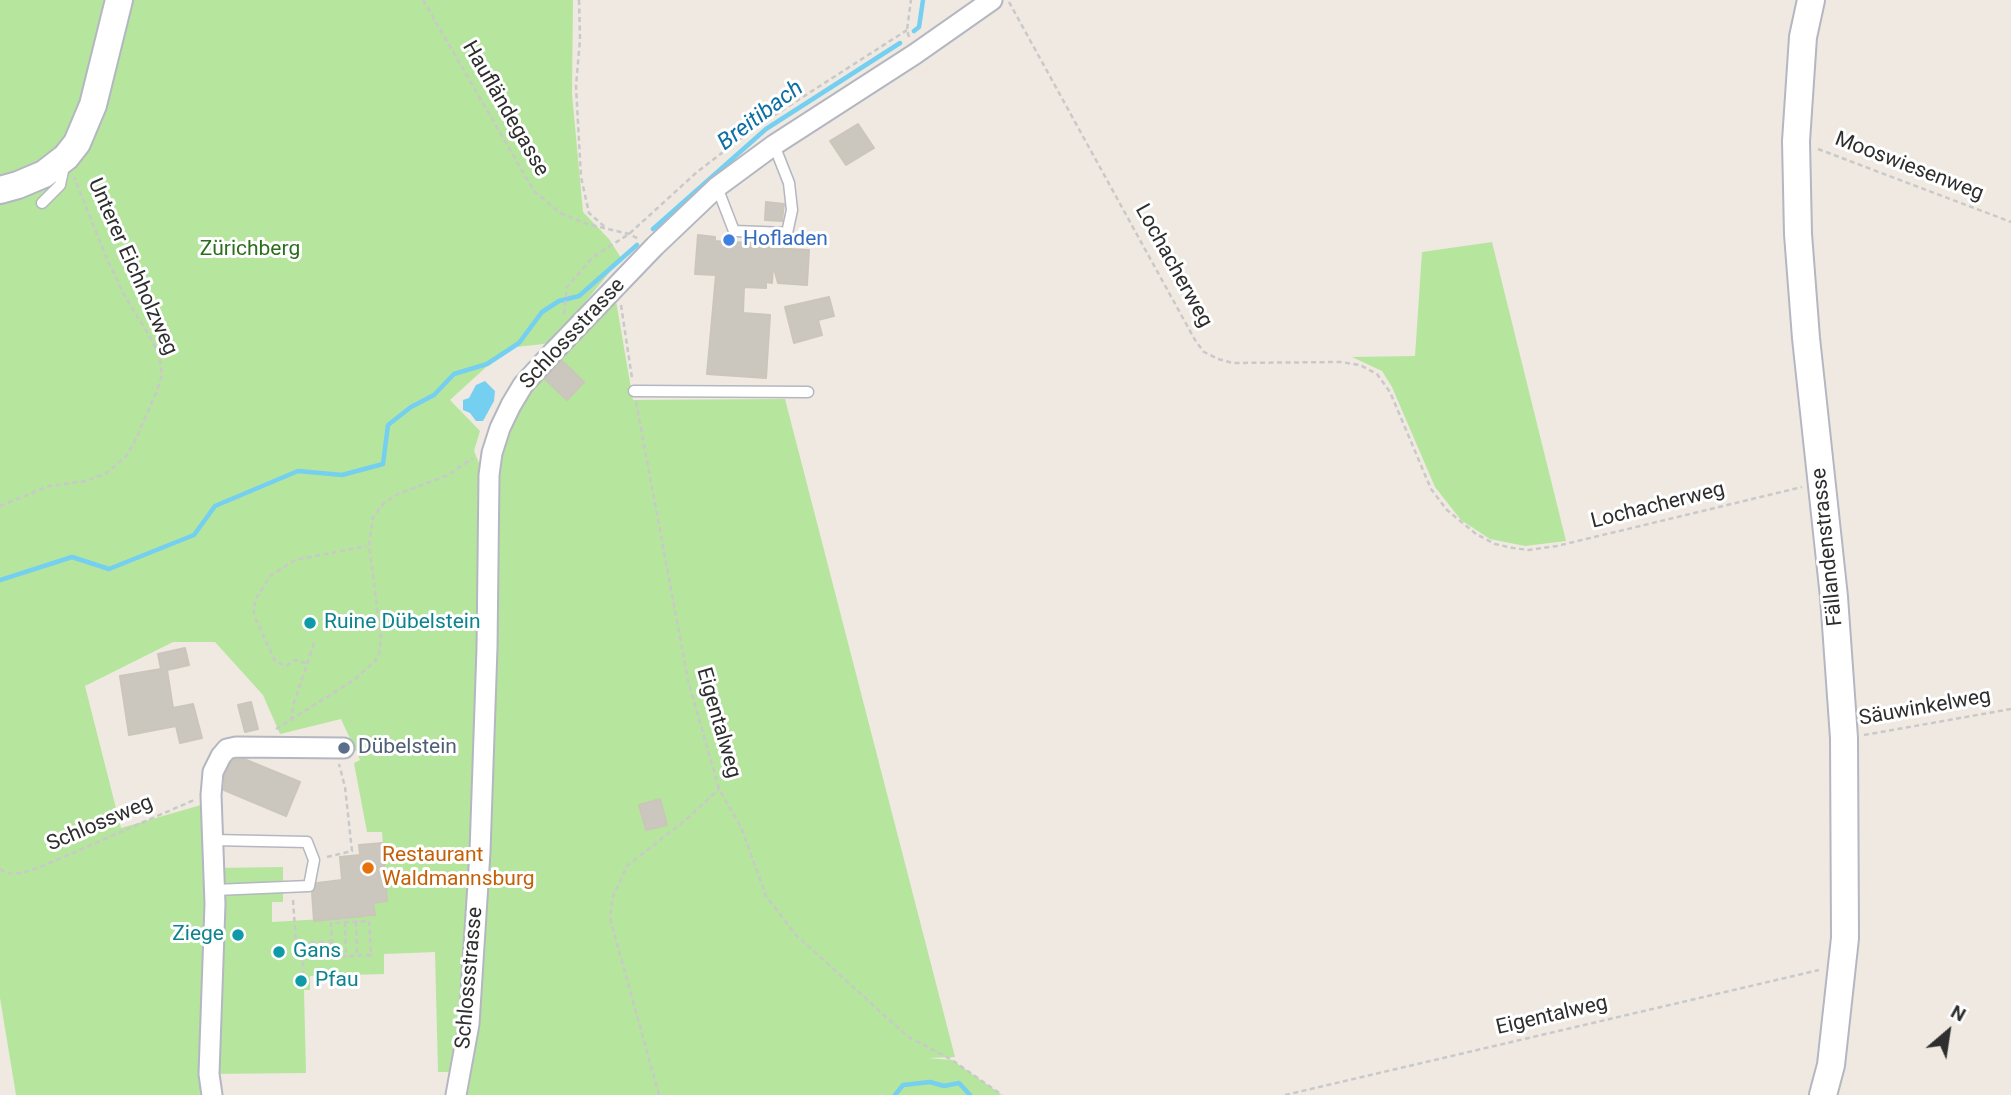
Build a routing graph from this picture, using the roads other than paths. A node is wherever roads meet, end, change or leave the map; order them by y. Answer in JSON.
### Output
{"nodes":[{"id":1,"x":119,"y":0,"type":"edge"},
{"id":2,"x":992,"y":0,"type":"edge"},
{"id":3,"x":1811,"y":0,"type":"edge"},
{"id":4,"x":774,"y":145,"type":"junction"},
{"id":5,"x":66,"y":157,"type":"junction"},
{"id":6,"x":717,"y":187,"type":"junction"},
{"id":7,"x":0,"y":190,"type":"edge"},
{"id":8,"x":42,"y":203,"type":"dead end"},
{"id":9,"x":634,"y":391,"type":"road end"},
{"id":10,"x":808,"y":391,"type":"dead end"},
{"id":11,"x":339,"y":748,"type":"road end"},
{"id":12,"x":213,"y":841,"type":"junction"},
{"id":13,"x":215,"y":890,"type":"junction"},
{"id":14,"x":212,"y":1095,"type":"edge"},
{"id":15,"x":456,"y":1095,"type":"edge"},
{"id":16,"x":1823,"y":1095,"type":"edge"}],
"edges":[{"from":1,"to":5,"type":"main road"},
{"from":2,"to":4,"type":"street","name":"Schlossstrasse"},
{"from":3,"to":16,"type":"main road","name":"Fällandenstrasse"},
{"from":4,"to":6,"type":"street","name":"Schlossstrasse"},
{"from":4,"to":6,"type":"lane"},
{"from":5,"to":7,"type":"main road"},
{"from":5,"to":8,"type":"lane"},
{"from":6,"to":15,"type":"street","name":"Schlossstrasse"},
{"from":9,"to":10,"type":"lane"},
{"from":11,"to":12,"type":"street"},
{"from":12,"to":13,"type":"street"},
{"from":12,"to":13,"type":"lane"},
{"from":13,"to":14,"type":"street"}]}
